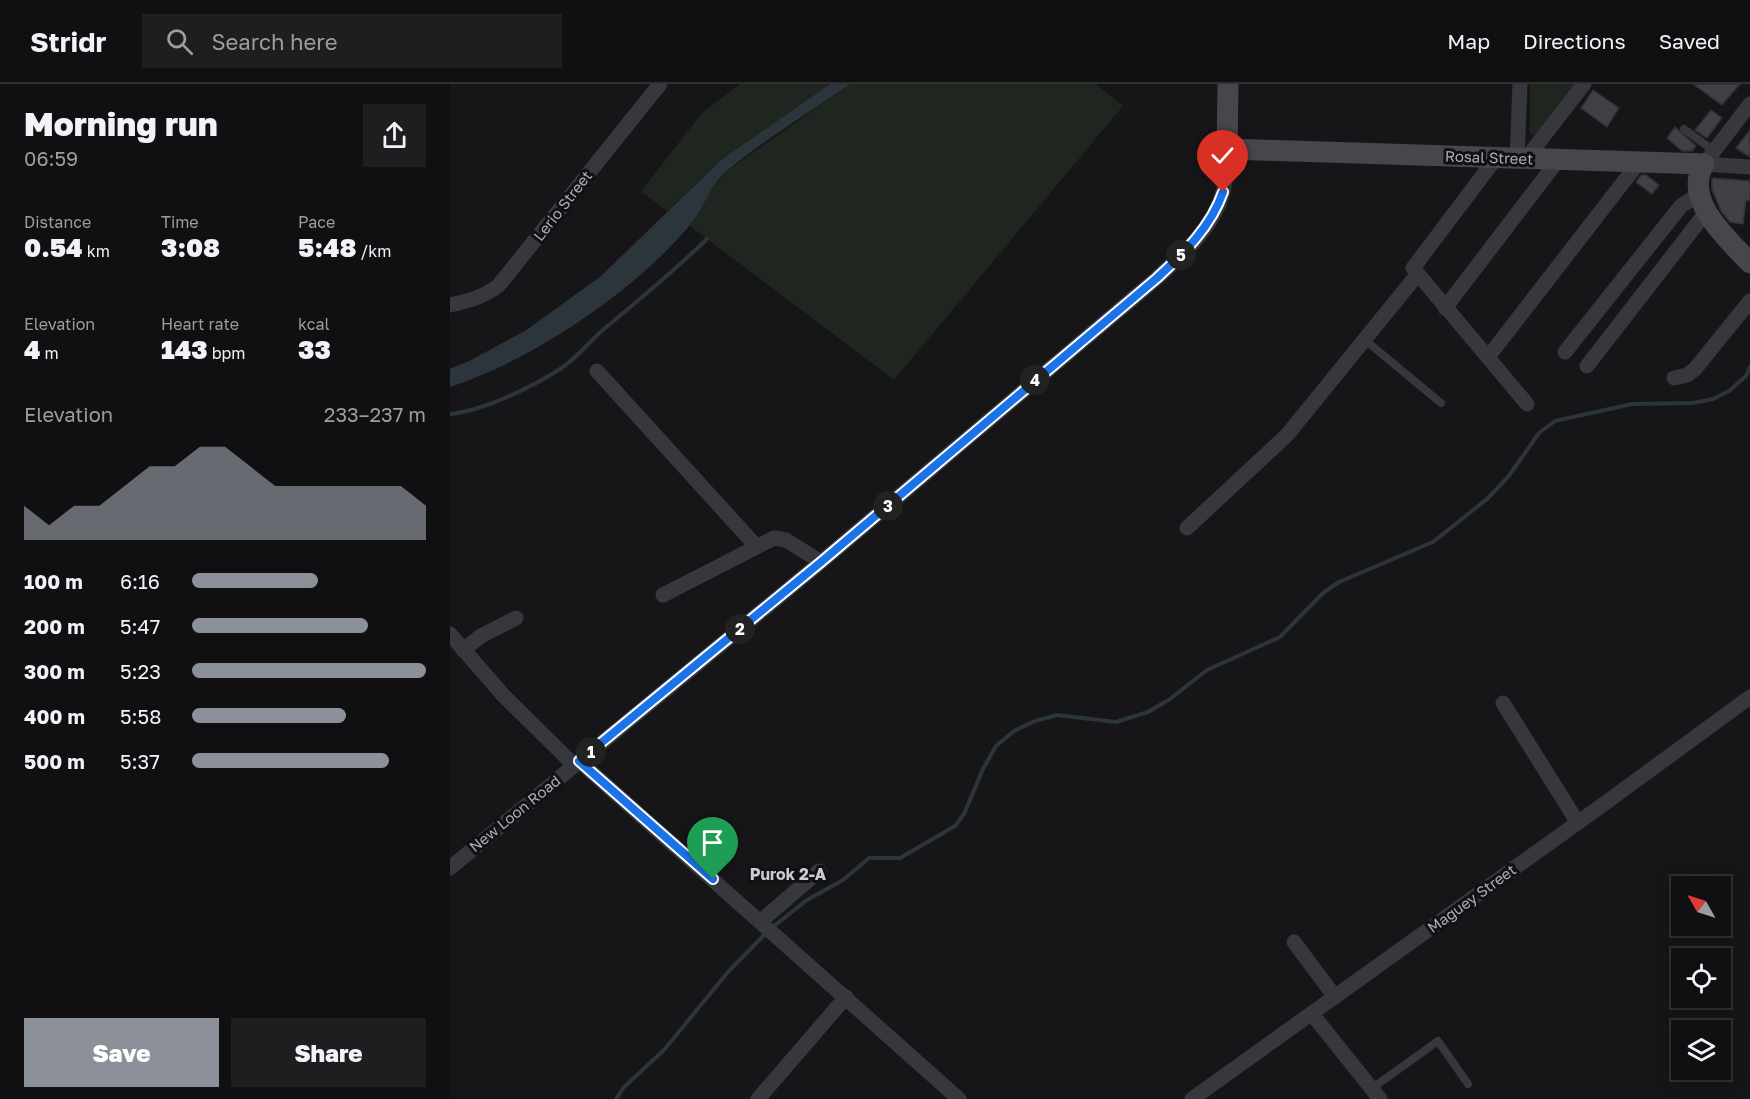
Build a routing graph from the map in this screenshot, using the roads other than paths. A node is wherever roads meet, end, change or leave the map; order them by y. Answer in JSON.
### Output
{"nodes":[{"id":1,"x":660,"y":84,"type":"edge"},
{"id":2,"x":1228,"y":84,"type":"edge"},
{"id":3,"x":1520,"y":84,"type":"edge"},
{"id":4,"x":1584,"y":84,"type":"edge"},
{"id":5,"x":1750,"y":104,"type":"edge"},
{"id":6,"x":1684,"y":129,"type":"dead end"},
{"id":7,"x":1227,"y":149,"type":"junction"},
{"id":8,"x":1496,"y":158,"type":"junction"},
{"id":9,"x":1709,"y":158,"type":"junction"},
{"id":10,"x":1522,"y":159,"type":"junction"},
{"id":11,"x":1558,"y":160,"type":"junction"},
{"id":12,"x":1640,"y":162,"type":"junction"},
{"id":13,"x":1750,"y":167,"type":"edge"},
{"id":14,"x":1703,"y":203,"type":"junction"},
{"id":15,"x":1750,"y":263,"type":"edge"},
{"id":16,"x":1417,"y":274,"type":"junction"},
{"id":17,"x":1750,"y":301,"type":"edge"},
{"id":18,"x":450,"y":305,"type":"edge"},
{"id":19,"x":1445,"y":308,"type":"junction"},
{"id":20,"x":1365,"y":340,"type":"junction"},
{"id":21,"x":1565,"y":352,"type":"dead end"},
{"id":22,"x":1488,"y":357,"type":"junction"},
{"id":23,"x":1587,"y":366,"type":"dead end"},
{"id":24,"x":597,"y":371,"type":"dead end"},
{"id":25,"x":1674,"y":378,"type":"dead end"},
{"id":26,"x":1441,"y":403,"type":"dead end"},
{"id":27,"x":1527,"y":404,"type":"dead end"},
{"id":28,"x":1187,"y":528,"type":"dead end"},
{"id":29,"x":756,"y":546,"type":"junction"},
{"id":30,"x":821,"y":562,"type":"junction"},
{"id":31,"x":663,"y":595,"type":"dead end"},
{"id":32,"x":516,"y":618,"type":"dead end"},
{"id":33,"x":450,"y":634,"type":"edge"},
{"id":34,"x":463,"y":650,"type":"junction"},
{"id":35,"x":1750,"y":697,"type":"edge"},
{"id":36,"x":1503,"y":703,"type":"dead end"},
{"id":37,"x":577,"y":763,"type":"junction"},
{"id":38,"x":1578,"y":823,"type":"junction"},
{"id":39,"x":450,"y":868,"type":"edge"},
{"id":40,"x":819,"y":871,"type":"dead end"},
{"id":41,"x":760,"y":921,"type":"junction"},
{"id":42,"x":1294,"y":942,"type":"dead end"},
{"id":43,"x":846,"y":997,"type":"junction"},
{"id":44,"x":1335,"y":997,"type":"junction"},
{"id":45,"x":1312,"y":1014,"type":"junction"},
{"id":46,"x":1468,"y":1083,"type":"dead end"},
{"id":47,"x":1375,"y":1094,"type":"edge"},
{"id":48,"x":758,"y":1099,"type":"edge"},
{"id":49,"x":959,"y":1099,"type":"edge"},
{"id":50,"x":1192,"y":1099,"type":"edge"}],
"edges":[{"from":1,"to":18,"type":"street","name":"Lerio Street"},
{"from":2,"to":7,"type":"street"},
{"from":3,"to":10,"type":"street"},
{"from":4,"to":10,"type":"street"},
{"from":5,"to":9,"type":"street"},
{"from":6,"to":9,"type":"lane"},
{"from":7,"to":8,"type":"street","name":"Rosal Street"},
{"from":7,"to":30,"type":"street","name":"New Loon Road"},
{"from":8,"to":10,"type":"street","name":"Rosal Street"},
{"from":8,"to":16,"type":"street"},
{"from":9,"to":12,"type":"street","name":"Rosal Street"},
{"from":9,"to":13,"type":"street","name":"Rosal Street"},
{"from":9,"to":14,"type":"street"},
{"from":10,"to":11,"type":"street","name":"Rosal Street"},
{"from":11,"to":12,"type":"street","name":"Rosal Street"},
{"from":11,"to":19,"type":"street"},
{"from":12,"to":22,"type":"street"},
{"from":14,"to":15,"type":"street"},
{"from":14,"to":21,"type":"street"},
{"from":14,"to":23,"type":"street"},
{"from":16,"to":19,"type":"street"},
{"from":16,"to":20,"type":"street"},
{"from":17,"to":25,"type":"street"},
{"from":19,"to":22,"type":"street"},
{"from":20,"to":26,"type":"lane"},
{"from":20,"to":28,"type":"street"},
{"from":22,"to":27,"type":"street"},
{"from":24,"to":29,"type":"street"},
{"from":29,"to":30,"type":"street"},
{"from":29,"to":31,"type":"street"},
{"from":30,"to":37,"type":"street","name":"New Loon Road"},
{"from":32,"to":34,"type":"street"},
{"from":33,"to":34,"type":"street"},
{"from":34,"to":37,"type":"street"},
{"from":35,"to":38,"type":"street","name":"Maguey Street"},
{"from":36,"to":38,"type":"street"},
{"from":37,"to":39,"type":"street","name":"New Loon Road"},
{"from":37,"to":41,"type":"street"},
{"from":38,"to":44,"type":"street","name":"Maguey Street"},
{"from":40,"to":41,"type":"street"},
{"from":41,"to":43,"type":"street"},
{"from":42,"to":44,"type":"street"},
{"from":43,"to":48,"type":"street"},
{"from":43,"to":49,"type":"street"},
{"from":44,"to":45,"type":"street","name":"Maguey Street"},
{"from":45,"to":47,"type":"street"},
{"from":45,"to":50,"type":"street","name":"Maguey Street"},
{"from":46,"to":47,"type":"lane"}]}
